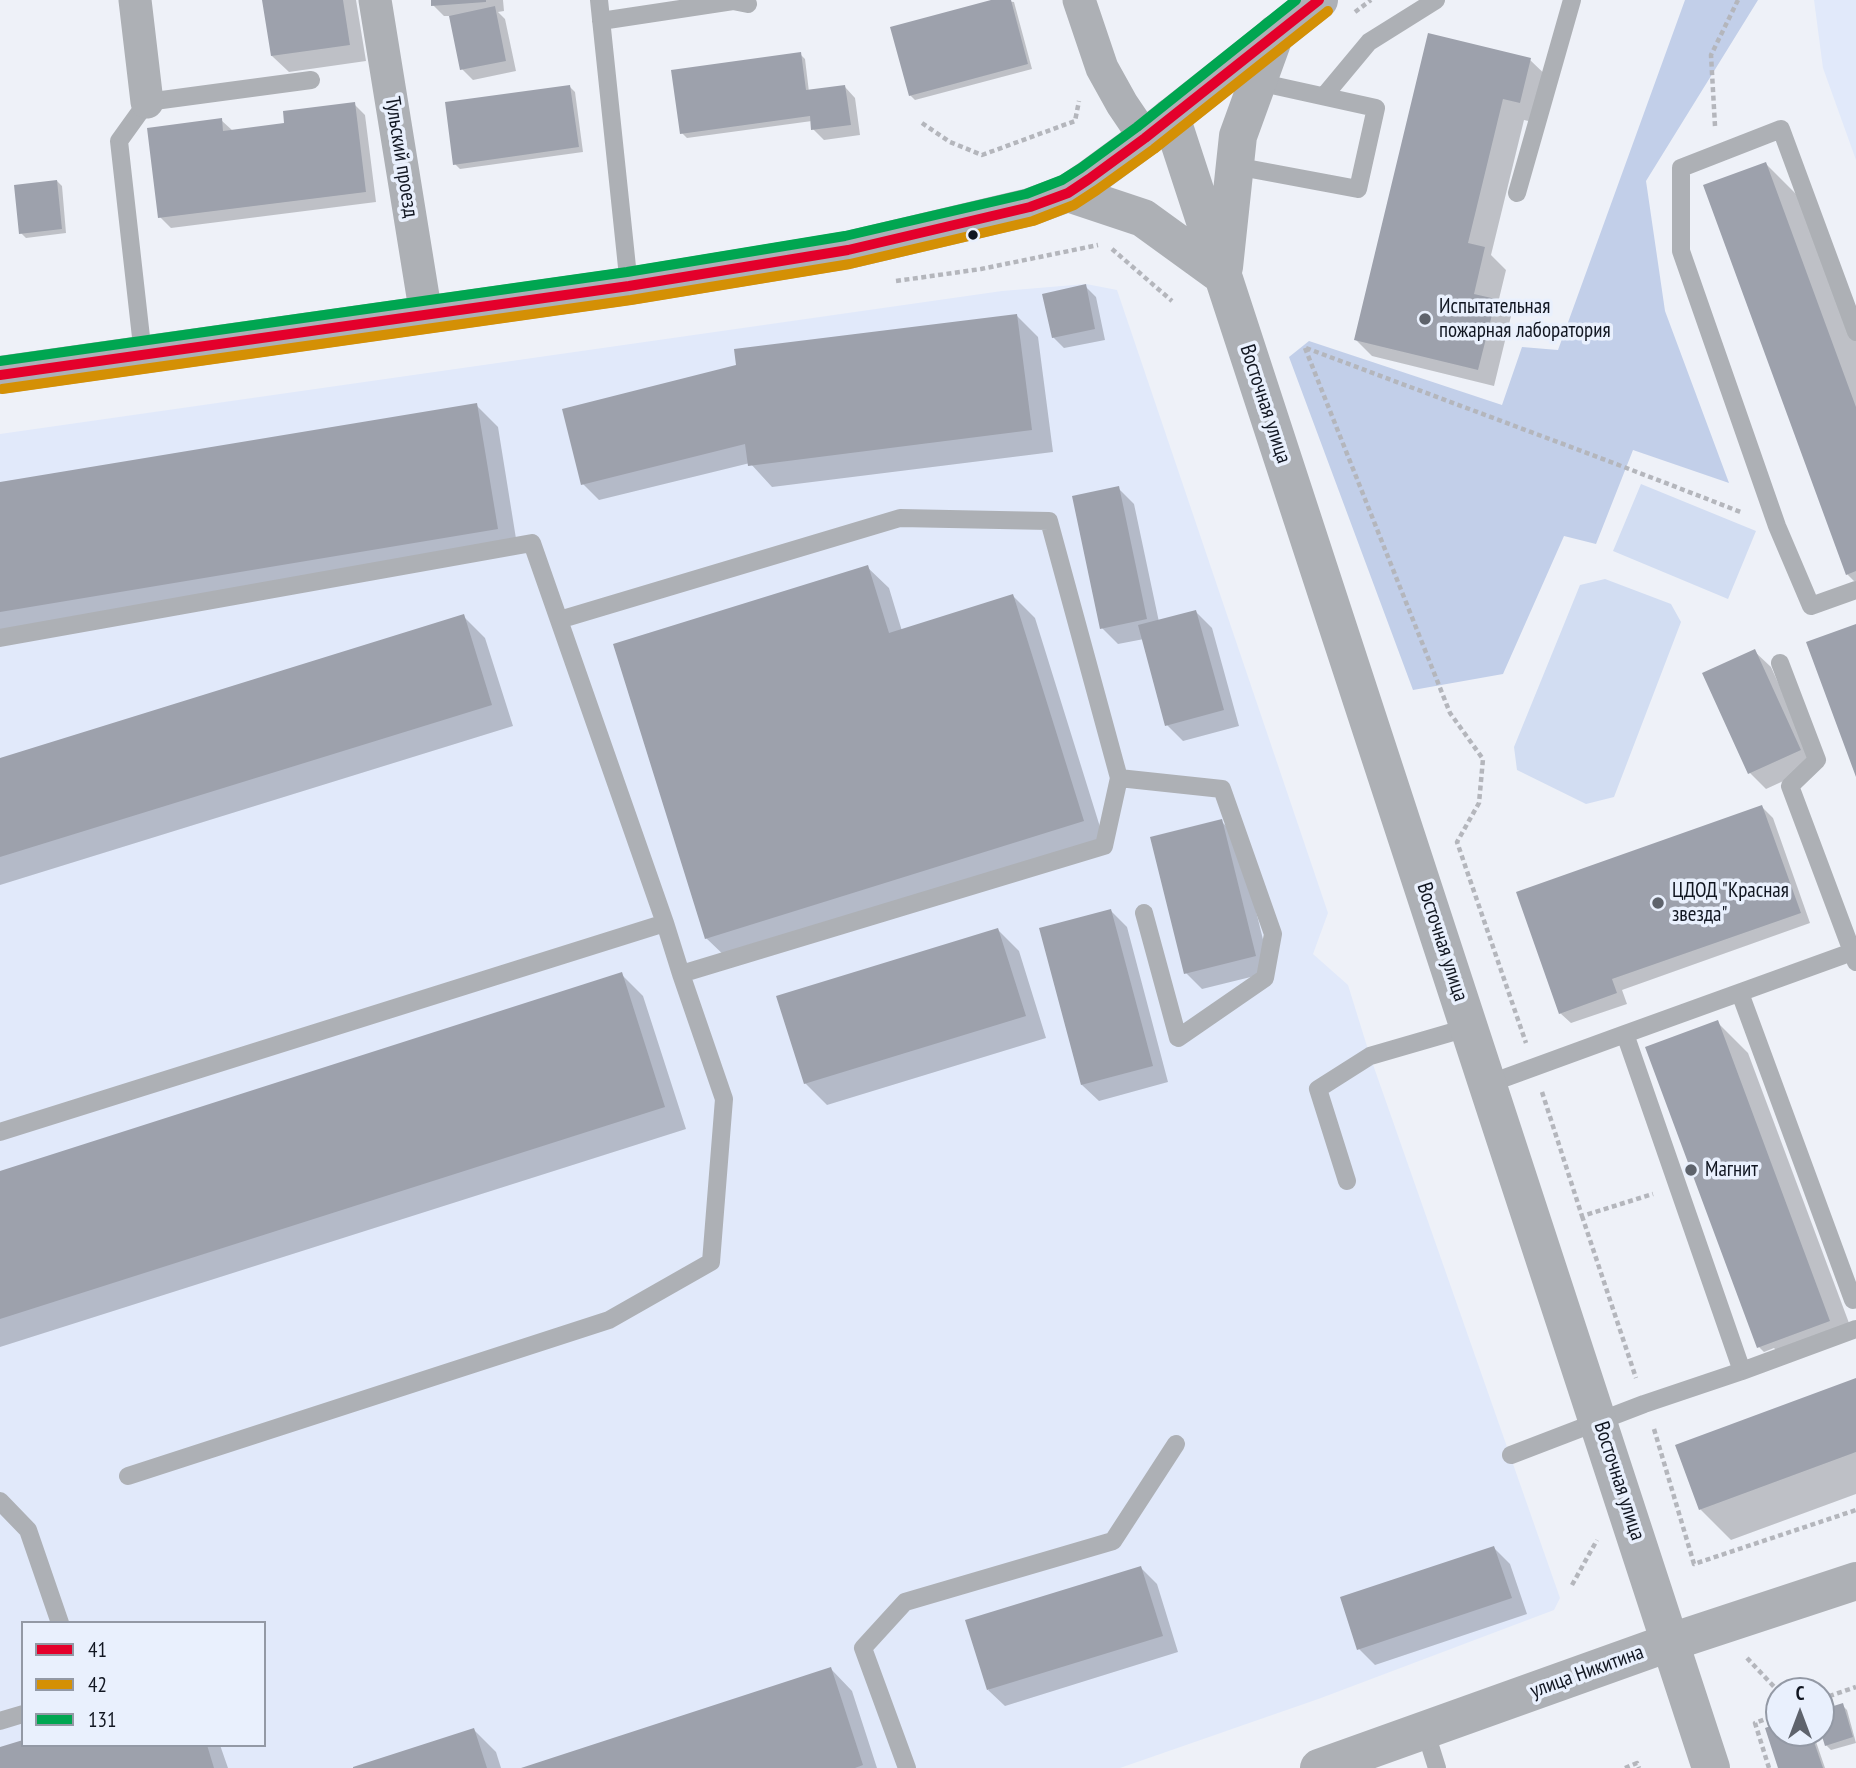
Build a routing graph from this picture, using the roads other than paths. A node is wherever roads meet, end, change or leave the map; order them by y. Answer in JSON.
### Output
{"nodes":[{"id":1,"x":135,"y":0,"type":"edge"},
{"id":2,"x":375,"y":0,"type":"edge"},
{"id":3,"x":599,"y":0,"type":"edge"},
{"id":4,"x":1079,"y":0,"type":"edge"},
{"id":5,"x":1319,"y":0,"type":"edge"},
{"id":6,"x":1436,"y":0,"type":"edge"},
{"id":7,"x":1572,"y":0,"type":"edge"},
{"id":8,"x":748,"y":4,"type":"dead end"},
{"id":9,"x":601,"y":21,"type":"junction"},
{"id":10,"x":1275,"y":34,"type":"junction"},
{"id":11,"x":311,"y":80,"type":"dead end"},
{"id":12,"x":1258,"y":82,"type":"junction"},
{"id":13,"x":1324,"y":96,"type":"junction"},
{"id":14,"x":147,"y":102,"type":"junction"},
{"id":15,"x":1158,"y":127,"type":"junction"},
{"id":16,"x":1235,"y":166,"type":"junction"},
{"id":17,"x":1068,"y":193,"type":"junction"},
{"id":18,"x":1517,"y":193,"type":"dead end"},
{"id":19,"x":1223,"y":276,"type":"junction"},
{"id":20,"x":629,"y":286,"type":"junction"},
{"id":21,"x":426,"y":315,"type":"junction"},
{"id":22,"x":1856,"y":332,"type":"edge"},
{"id":23,"x":143,"y":355,"type":"junction"},
{"id":24,"x":0,"y":375,"type":"edge"},
{"id":25,"x":1856,"y":590,"type":"edge"},
{"id":26,"x":559,"y":620,"type":"junction"},
{"id":27,"x":0,"y":638,"type":"edge"},
{"id":28,"x":1780,"y":663,"type":"dead end"},
{"id":29,"x":1119,"y":778,"type":"junction"},
{"id":30,"x":1143,"y":913,"type":"dead end"},
{"id":31,"x":665,"y":923,"type":"junction"},
{"id":32,"x":1854,"y":957,"type":"edge"},
{"id":33,"x":681,"y":974,"type":"junction"},
{"id":34,"x":1740,"y":993,"type":"junction"},
{"id":35,"x":1469,"y":1027,"type":"junction"},
{"id":36,"x":1625,"y":1034,"type":"junction"},
{"id":37,"x":1488,"y":1084,"type":"junction"},
{"id":38,"x":0,"y":1132,"type":"edge"},
{"id":39,"x":1347,"y":1181,"type":"dead end"},
{"id":40,"x":1856,"y":1299,"type":"edge"},
{"id":41,"x":1856,"y":1329,"type":"edge"},
{"id":42,"x":1742,"y":1371,"type":"junction"},
{"id":43,"x":1599,"y":1422,"type":"junction"},
{"id":44,"x":1176,"y":1444,"type":"dead end"},
{"id":45,"x":1511,"y":1455,"type":"dead end"},
{"id":46,"x":128,"y":1476,"type":"dead end"},
{"id":47,"x":0,"y":1501,"type":"edge"},
{"id":48,"x":1856,"y":1581,"type":"edge"},
{"id":49,"x":59,"y":1621,"type":"edge"},
{"id":50,"x":1671,"y":1642,"type":"junction"},
{"id":51,"x":21,"y":1715,"type":"edge"},
{"id":52,"x":0,"y":1721,"type":"edge"},
{"id":53,"x":1424,"y":1730,"type":"junction"},
{"id":54,"x":906,"y":1768,"type":"edge"},
{"id":55,"x":1319,"y":1768,"type":"edge"},
{"id":56,"x":1437,"y":1768,"type":"edge"},
{"id":57,"x":1711,"y":1768,"type":"edge"}],
"edges":[{"from":1,"to":14,"type":"street"},
{"from":2,"to":21,"type":"street","name":"Тульский проезд"},
{"from":3,"to":9,"type":"lane"},
{"from":4,"to":15,"type":"street"},
{"from":5,"to":10,"type":"main road"},
{"from":6,"to":13,"type":"lane"},
{"from":7,"to":18,"type":"lane"},
{"from":8,"to":9,"type":"lane"},
{"from":9,"to":20,"type":"lane"},
{"from":10,"to":12,"type":"street"},
{"from":10,"to":15,"type":"main road"},
{"from":11,"to":14,"type":"lane"},
{"from":12,"to":13,"type":"lane"},
{"from":12,"to":16,"type":"street"},
{"from":13,"to":16,"type":"lane"},
{"from":14,"to":23,"type":"lane"},
{"from":15,"to":17,"type":"main road"},
{"from":15,"to":19,"type":"street","name":"Восточная улица"},
{"from":16,"to":19,"type":"street"},
{"from":17,"to":19,"type":"street"},
{"from":17,"to":20,"type":"main road"},
{"from":19,"to":35,"type":"street","name":"Восточная улица"},
{"from":20,"to":21,"type":"main road"},
{"from":21,"to":23,"type":"main road"},
{"from":22,"to":25,"type":"lane"},
{"from":23,"to":24,"type":"main road"},
{"from":26,"to":27,"type":"lane"},
{"from":26,"to":29,"type":"lane"},
{"from":26,"to":31,"type":"lane"},
{"from":28,"to":32,"type":"lane"},
{"from":29,"to":30,"type":"lane"},
{"from":29,"to":33,"type":"lane"},
{"from":31,"to":33,"type":"lane"},
{"from":31,"to":38,"type":"lane"},
{"from":32,"to":34,"type":"lane"},
{"from":33,"to":46,"type":"lane"},
{"from":34,"to":36,"type":"lane"},
{"from":34,"to":40,"type":"lane"},
{"from":35,"to":37,"type":"street","name":"Восточная улица"},
{"from":35,"to":39,"type":"lane"},
{"from":36,"to":37,"type":"lane"},
{"from":36,"to":42,"type":"lane"},
{"from":37,"to":43,"type":"street","name":"Восточная улица"},
{"from":41,"to":42,"type":"lane"},
{"from":42,"to":43,"type":"lane"},
{"from":43,"to":45,"type":"lane"},
{"from":43,"to":50,"type":"street","name":"Восточная улица"},
{"from":44,"to":54,"type":"lane"},
{"from":47,"to":49,"type":"lane"},
{"from":48,"to":50,"type":"street","name":"улица Никитина"},
{"from":50,"to":53,"type":"street","name":"улица Никитина"},
{"from":50,"to":57,"type":"street","name":"Восточная улица"},
{"from":51,"to":52,"type":"lane"},
{"from":53,"to":55,"type":"street","name":"улица Никитина"},
{"from":53,"to":56,"type":"lane"}]}
